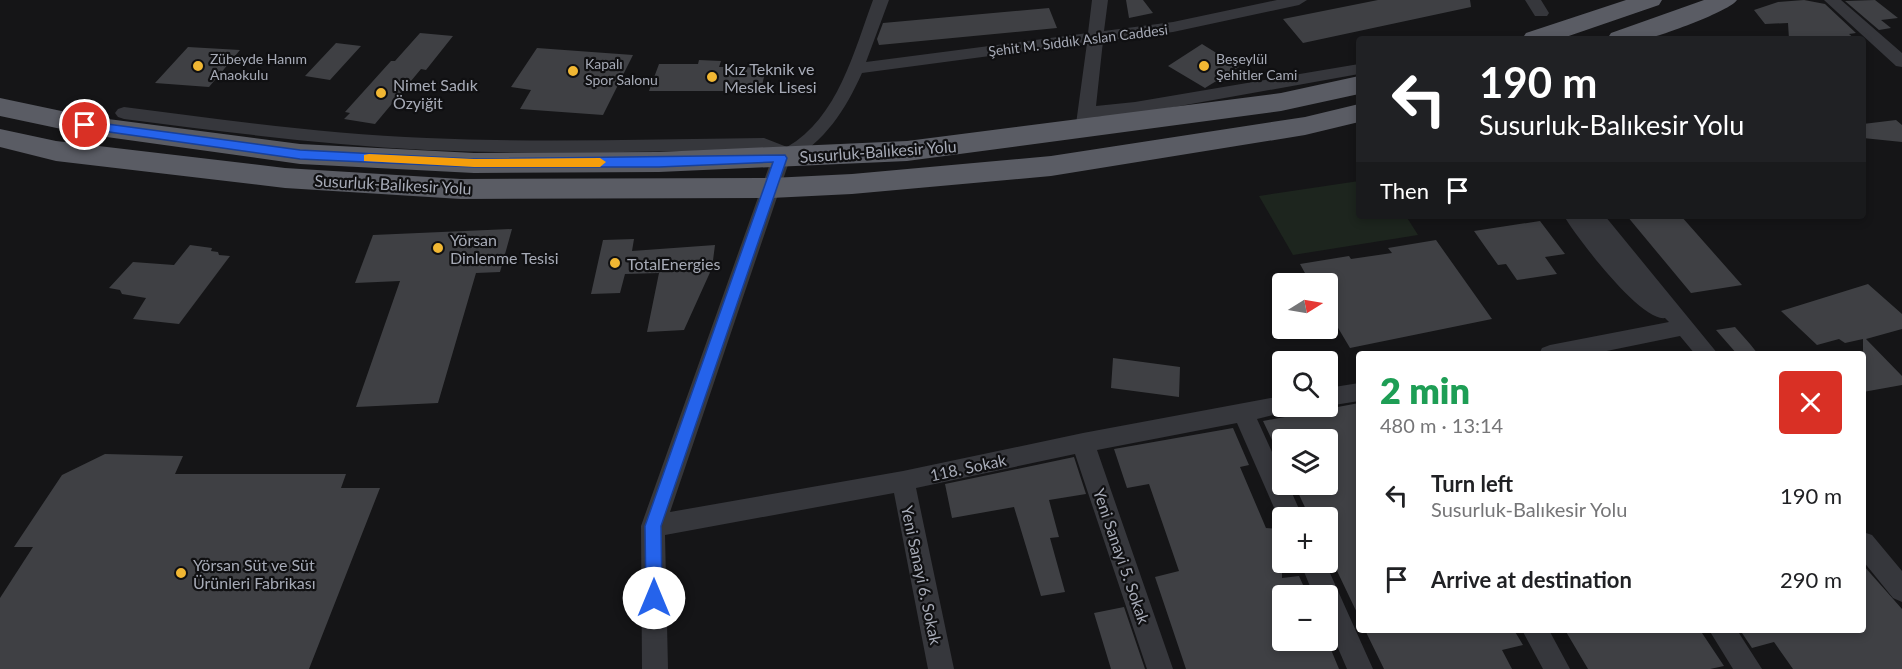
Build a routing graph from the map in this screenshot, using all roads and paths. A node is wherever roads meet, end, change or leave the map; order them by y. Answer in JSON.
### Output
{"nodes":[{"id":1,"x":881,"y":0,"type":"edge"},
{"id":2,"x":1100,"y":0,"type":"edge"},
{"id":3,"x":1299,"y":0,"type":"edge"},
{"id":4,"x":1650,"y":0,"type":"edge"},
{"id":5,"x":1725,"y":0,"type":"edge"},
{"id":6,"x":1832,"y":0,"type":"edge"},
{"id":7,"x":1544,"y":36,"type":"edge"},
{"id":8,"x":1629,"y":36,"type":"edge"},
{"id":9,"x":1096,"y":38,"type":"junction"},
{"id":10,"x":1902,"y":62,"type":"edge"},
{"id":11,"x":855,"y":69,"type":"junction"},
{"id":12,"x":1356,"y":70,"type":"edge"},
{"id":13,"x":1356,"y":86,"type":"edge"},
{"id":14,"x":0,"y":107,"type":"edge"},
{"id":15,"x":124,"y":113,"type":"dead end"},
{"id":16,"x":1356,"y":114,"type":"edge"},
{"id":17,"x":1085,"y":121,"type":"junction"},
{"id":18,"x":0,"y":138,"type":"edge"},
{"id":19,"x":992,"y":141,"type":"junction"},
{"id":20,"x":772,"y":151,"type":"junction"},
{"id":21,"x":805,"y":187,"type":"junction"},
{"id":22,"x":771,"y":188,"type":"junction"},
{"id":23,"x":1576,"y":219,"type":"edge"},
{"id":24,"x":1596,"y":219,"type":"edge"},
{"id":25,"x":1684,"y":327,"type":"junction"},
{"id":26,"x":1565,"y":351,"type":"edge"},
{"id":27,"x":1704,"y":351,"type":"edge"},
{"id":28,"x":1356,"y":392,"type":"edge"},
{"id":29,"x":1338,"y":395,"type":"edge"},
{"id":30,"x":1272,"y":407,"type":"edge"},
{"id":31,"x":1243,"y":412,"type":"junction"},
{"id":32,"x":1083,"y":443,"type":"junction"},
{"id":33,"x":903,"y":481,"type":"junction"},
{"id":34,"x":1286,"y":507,"type":"edge"},
{"id":35,"x":653,"y":526,"type":"junction"},
{"id":36,"x":1866,"y":547,"type":"edge"},
{"id":37,"x":1902,"y":590,"type":"edge"},
{"id":38,"x":1338,"y":620,"type":"edge"},
{"id":39,"x":1537,"y":633,"type":"edge"},
{"id":40,"x":1724,"y":633,"type":"edge"},
{"id":41,"x":655,"y":669,"type":"edge"},
{"id":42,"x":941,"y":669,"type":"edge"},
{"id":43,"x":1161,"y":669,"type":"edge"},
{"id":44,"x":1360,"y":669,"type":"edge"},
{"id":45,"x":1557,"y":669,"type":"edge"},
{"id":46,"x":1749,"y":669,"type":"edge"}],
"edges":[{"from":1,"to":11,"type":"street"},
{"from":2,"to":9,"type":"street"},
{"from":3,"to":9,"type":"street","name":"Şehit M. Sıddık Aslan Caddesi"},
{"from":4,"to":7,"type":"highway"},
{"from":5,"to":8,"type":"highway"},
{"from":6,"to":10,"type":"street"},
{"from":9,"to":11,"type":"street","name":"Şehit M. Sıddık Aslan Caddesi"},
{"from":9,"to":17,"type":"street"},
{"from":11,"to":20,"type":"street"},
{"from":12,"to":17,"type":"street"},
{"from":13,"to":17,"type":"highway","name":"Susurluk-Balıkesir Yolu"},
{"from":14,"to":20,"type":"highway","name":"Susurluk-Balıkesir Yolu"},
{"from":15,"to":20,"type":"street"},
{"from":16,"to":21,"type":"highway","name":"Susurluk-Balıkesir Yolu"},
{"from":17,"to":19,"type":"highway","name":"Susurluk-Balıkesir Yolu"},
{"from":18,"to":22,"type":"highway","name":"Susurluk-Balıkesir Yolu"},
{"from":19,"to":20,"type":"highway","name":"Susurluk-Balıkesir Yolu"},
{"from":19,"to":21,"type":"highway"},
{"from":20,"to":22,"type":"street"},
{"from":21,"to":22,"type":"highway","name":"Susurluk-Balıkesir Yolu"},
{"from":22,"to":35,"type":"street"},
{"from":23,"to":25,"type":"street"},
{"from":24,"to":25,"type":"street"},
{"from":25,"to":26,"type":"street"},
{"from":25,"to":27,"type":"street"},
{"from":28,"to":29,"type":"street"},
{"from":30,"to":31,"type":"street","name":"118. Sokak"},
{"from":31,"to":32,"type":"street","name":"118. Sokak"},
{"from":31,"to":34,"type":"street"},
{"from":32,"to":33,"type":"street","name":"118. Sokak"},
{"from":32,"to":43,"type":"street","name":"Yeni Sanayi 5. Sokak"},
{"from":33,"to":35,"type":"street","name":"118. Sokak"},
{"from":33,"to":42,"type":"street","name":"Yeni Sanayi 6. Sokak"},
{"from":35,"to":41,"type":"street"},
{"from":36,"to":37,"type":"street"},
{"from":38,"to":44,"type":"street"},
{"from":39,"to":45,"type":"street"},
{"from":40,"to":46,"type":"street"}]}
